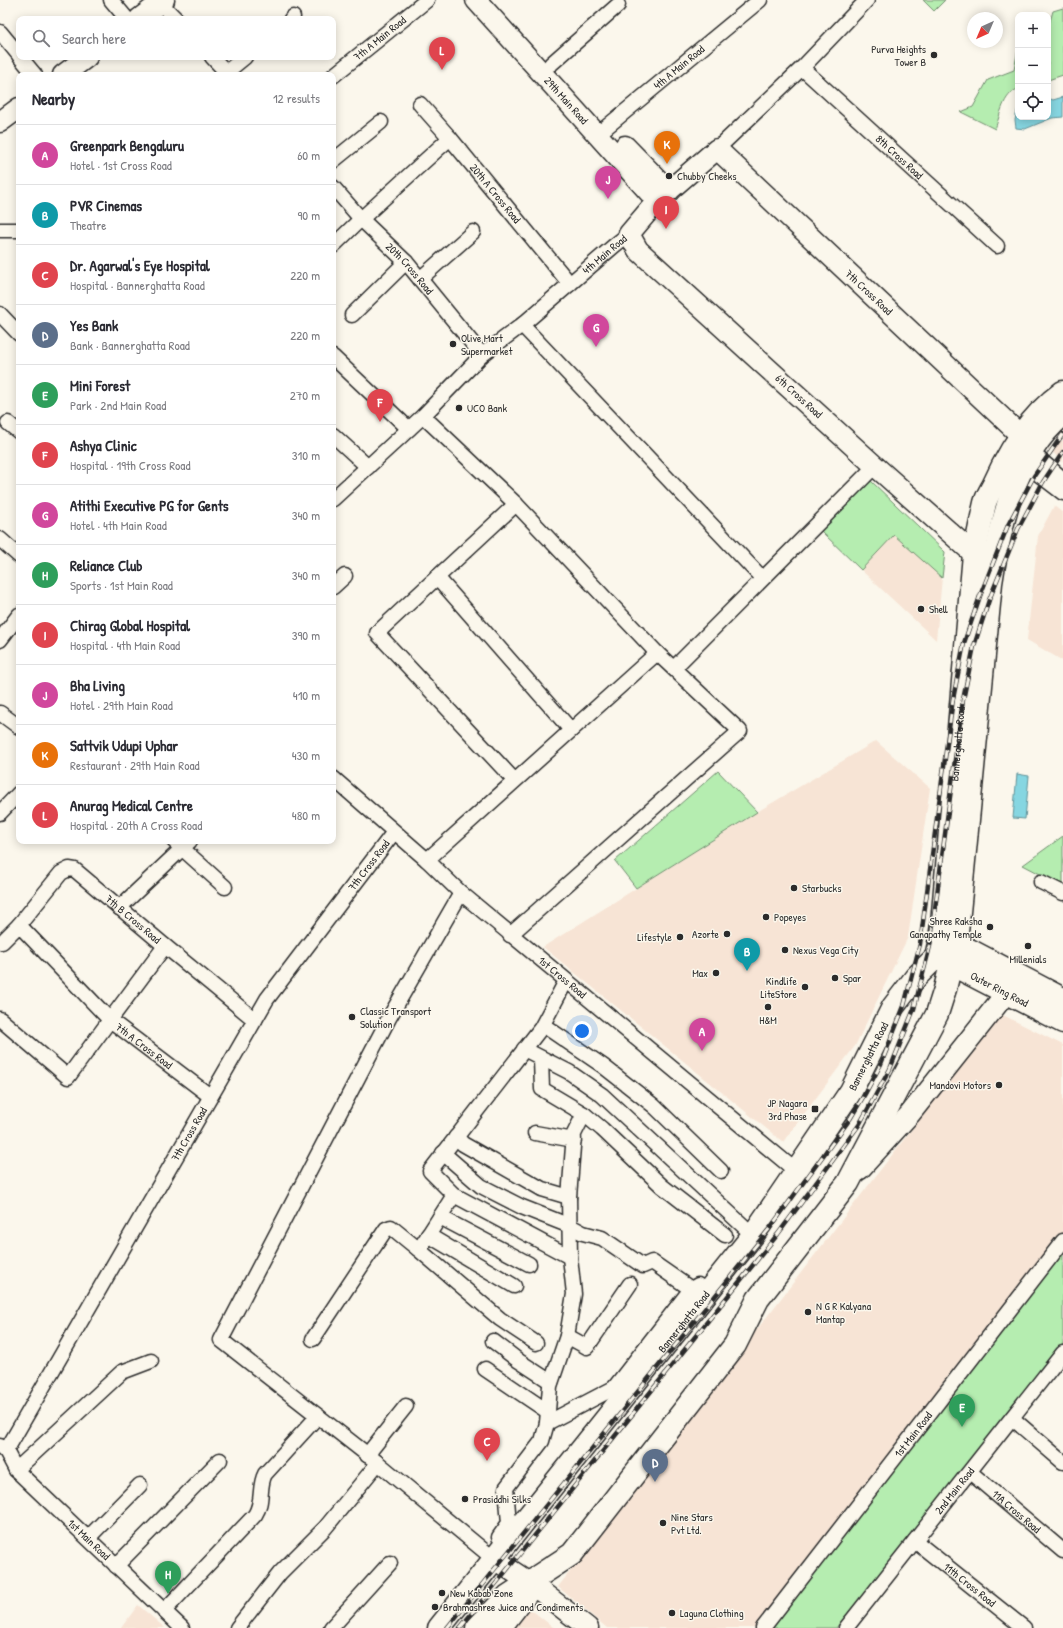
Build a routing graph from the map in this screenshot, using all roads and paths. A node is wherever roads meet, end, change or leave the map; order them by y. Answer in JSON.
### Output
{"nodes":[{"id":1,"x":111,"y":0,"type":"edge"},
{"id":2,"x":427,"y":0,"type":"edge"},
{"id":3,"x":476,"y":0,"type":"edge"},
{"id":4,"x":494,"y":0,"type":"edge"},
{"id":5,"x":760,"y":0,"type":"edge"},
{"id":6,"x":867,"y":0,"type":"edge"},
{"id":7,"x":162,"y":1,"type":"edge"},
{"id":8,"x":618,"y":5,"type":"dead end"},
{"id":9,"x":124,"y":16,"type":"edge"},
{"id":10,"x":143,"y":16,"type":"edge"},
{"id":11,"x":174,"y":16,"type":"edge"},
{"id":12,"x":0,"y":32,"type":"edge"},
{"id":13,"x":16,"y":51,"type":"edge"},
{"id":14,"x":23,"y":60,"type":"edge"},
{"id":15,"x":83,"y":60,"type":"edge"},
{"id":16,"x":215,"y":60,"type":"edge"},
{"id":17,"x":242,"y":60,"type":"edge"},
{"id":18,"x":551,"y":64,"type":"junction"},
{"id":19,"x":802,"y":68,"type":"junction"},
{"id":20,"x":33,"y":72,"type":"edge"},
{"id":21,"x":67,"y":72,"type":"edge"},
{"id":22,"x":225,"y":72,"type":"edge"},
{"id":23,"x":229,"y":72,"type":"edge"},
{"id":24,"x":336,"y":74,"type":"edge"},
{"id":25,"x":420,"y":104,"type":"dead end"},
{"id":26,"x":16,"y":110,"type":"edge"},
{"id":27,"x":0,"y":122,"type":"edge"},
{"id":28,"x":381,"y":122,"type":"dead end"},
{"id":29,"x":602,"y":130,"type":"junction"},
{"id":30,"x":450,"y":138,"type":"junction"},
{"id":31,"x":717,"y":149,"type":"junction"},
{"id":32,"x":336,"y":159,"type":"edge"},
{"id":33,"x":336,"y":190,"type":"edge"},
{"id":34,"x":663,"y":196,"type":"junction"},
{"id":35,"x":361,"y":219,"type":"junction"},
{"id":36,"x":0,"y":230,"type":"edge"},
{"id":37,"x":16,"y":230,"type":"edge"},
{"id":38,"x":473,"y":232,"type":"dead end"},
{"id":39,"x":629,"y":234,"type":"junction"},
{"id":40,"x":336,"y":243,"type":"edge"},
{"id":41,"x":997,"y":246,"type":"dead end"},
{"id":42,"x":406,"y":262,"type":"junction"},
{"id":43,"x":420,"y":279,"type":"junction"},
{"id":44,"x":570,"y":284,"type":"junction"},
{"id":45,"x":0,"y":314,"type":"edge"},
{"id":46,"x":352,"y":315,"type":"dead end"},
{"id":47,"x":522,"y":325,"type":"junction"},
{"id":48,"x":16,"y":331,"type":"edge"},
{"id":49,"x":482,"y":355,"type":"junction"},
{"id":50,"x":336,"y":361,"type":"edge"},
{"id":51,"x":1063,"y":392,"type":"edge"},
{"id":52,"x":1063,"y":415,"type":"edge"},
{"id":53,"x":423,"y":416,"type":"junction"},
{"id":54,"x":8,"y":423,"type":"dead end"},
{"id":55,"x":409,"y":429,"type":"junction"},
{"id":56,"x":16,"y":430,"type":"edge"},
{"id":57,"x":336,"y":438,"type":"edge"},
{"id":58,"x":1028,"y":450,"type":"junction"},
{"id":59,"x":368,"y":466,"type":"junction"},
{"id":60,"x":875,"y":466,"type":"junction"},
{"id":61,"x":1063,"y":479,"type":"edge"},
{"id":62,"x":1063,"y":493,"type":"edge"},
{"id":63,"x":336,"y":496,"type":"edge"},
{"id":64,"x":516,"y":504,"type":"junction"},
{"id":65,"x":0,"y":539,"type":"edge"},
{"id":66,"x":16,"y":553,"type":"edge"},
{"id":67,"x":974,"y":554,"type":"junction"},
{"id":68,"x":995,"y":556,"type":"junction"},
{"id":69,"x":345,"y":576,"type":"dead end"},
{"id":70,"x":437,"y":578,"type":"junction"},
{"id":71,"x":762,"y":578,"type":"junction"},
{"id":72,"x":336,"y":584,"type":"edge"},
{"id":73,"x":16,"y":619,"type":"edge"},
{"id":74,"x":0,"y":640,"type":"edge"},
{"id":75,"x":657,"y":653,"type":"junction"},
{"id":76,"x":674,"y":668,"type":"junction"},
{"id":77,"x":0,"y":713,"type":"edge"},
{"id":78,"x":16,"y":725,"type":"edge"},
{"id":79,"x":571,"y":730,"type":"junction"},
{"id":80,"x":514,"y":780,"type":"junction"},
{"id":81,"x":336,"y":781,"type":"edge"},
{"id":82,"x":16,"y":796,"type":"edge"},
{"id":83,"x":0,"y":813,"type":"edge"},
{"id":84,"x":394,"y":832,"type":"junction"},
{"id":85,"x":182,"y":844,"type":"edge"},
{"id":86,"x":427,"y":860,"type":"junction"},
{"id":87,"x":1041,"y":882,"type":"dead end"},
{"id":88,"x":225,"y":887,"type":"dead end"},
{"id":89,"x":461,"y":893,"type":"junction"},
{"id":90,"x":1063,"y":893,"type":"edge"},
{"id":91,"x":119,"y":908,"type":"junction"},
{"id":92,"x":19,"y":925,"type":"junction"},
{"id":93,"x":510,"y":934,"type":"junction"},
{"id":94,"x":0,"y":942,"type":"edge"},
{"id":95,"x":165,"y":946,"type":"junction"},
{"id":96,"x":946,"y":950,"type":"junction"},
{"id":97,"x":566,"y":981,"type":"junction"},
{"id":98,"x":1007,"y":992,"type":"junction"},
{"id":99,"x":1063,"y":998,"type":"edge"},
{"id":100,"x":0,"y":1019,"type":"edge"},
{"id":101,"x":110,"y":1020,"type":"junction"},
{"id":102,"x":255,"y":1020,"type":"junction"},
{"id":103,"x":1063,"y":1022,"type":"edge"},
{"id":104,"x":543,"y":1025,"type":"junction"},
{"id":105,"x":524,"y":1049,"type":"junction"},
{"id":106,"x":541,"y":1059,"type":"junction"},
{"id":107,"x":210,"y":1096,"type":"junction"},
{"id":108,"x":584,"y":1114,"type":"junction"},
{"id":109,"x":535,"y":1133,"type":"dead end"},
{"id":110,"x":456,"y":1137,"type":"junction"},
{"id":111,"x":574,"y":1140,"type":"junction"},
{"id":112,"x":443,"y":1153,"type":"junction"},
{"id":113,"x":721,"y":1171,"type":"dead end"},
{"id":114,"x":796,"y":1171,"type":"junction"},
{"id":115,"x":848,"y":1183,"type":"junction"},
{"id":116,"x":454,"y":1195,"type":"junction"},
{"id":117,"x":569,"y":1197,"type":"junction"},
{"id":118,"x":440,"y":1217,"type":"junction"},
{"id":119,"x":570,"y":1226,"type":"junction"},
{"id":120,"x":428,"y":1235,"type":"junction"},
{"id":121,"x":725,"y":1235,"type":"dead end"},
{"id":122,"x":753,"y":1235,"type":"junction"},
{"id":123,"x":1063,"y":1241,"type":"edge"},
{"id":124,"x":418,"y":1249,"type":"junction"},
{"id":125,"x":570,"y":1257,"type":"junction"},
{"id":126,"x":530,"y":1264,"type":"dead end"},
{"id":127,"x":724,"y":1270,"type":"junction"},
{"id":128,"x":630,"y":1284,"type":"dead end"},
{"id":129,"x":514,"y":1286,"type":"dead end"},
{"id":130,"x":691,"y":1289,"type":"junction"},
{"id":131,"x":567,"y":1336,"type":"junction"},
{"id":132,"x":313,"y":1339,"type":"dead end"},
{"id":133,"x":493,"y":1341,"type":"dead end"},
{"id":134,"x":536,"y":1343,"type":"dead end"},
{"id":135,"x":1063,"y":1354,"type":"edge"},
{"id":136,"x":151,"y":1361,"type":"dead end"},
{"id":137,"x":485,"y":1369,"type":"dead end"},
{"id":138,"x":551,"y":1382,"type":"junction"},
{"id":139,"x":406,"y":1406,"type":"dead end"},
{"id":140,"x":318,"y":1416,"type":"junction"},
{"id":141,"x":547,"y":1417,"type":"junction"},
{"id":142,"x":1012,"y":1418,"type":"junction"},
{"id":143,"x":3,"y":1449,"type":"edge"},
{"id":144,"x":373,"y":1459,"type":"junction"},
{"id":145,"x":220,"y":1460,"type":"dead end"},
{"id":146,"x":1063,"y":1462,"type":"edge"},
{"id":147,"x":16,"y":1470,"type":"junction"},
{"id":148,"x":970,"y":1472,"type":"junction"},
{"id":149,"x":140,"y":1485,"type":"dead end"},
{"id":150,"x":88,"y":1538,"type":"junction"},
{"id":151,"x":915,"y":1541,"type":"junction"},
{"id":152,"x":1063,"y":1551,"type":"edge"},
{"id":153,"x":491,"y":1556,"type":"junction"},
{"id":154,"x":390,"y":1563,"type":"dead end"},
{"id":155,"x":116,"y":1566,"type":"junction"},
{"id":156,"x":526,"y":1587,"type":"junction"},
{"id":157,"x":164,"y":1611,"type":"junction"},
{"id":158,"x":182,"y":1628,"type":"edge"},
{"id":159,"x":237,"y":1628,"type":"edge"},
{"id":160,"x":331,"y":1628,"type":"edge"},
{"id":161,"x":439,"y":1628,"type":"edge"},
{"id":162,"x":477,"y":1628,"type":"edge"},
{"id":163,"x":501,"y":1628,"type":"edge"},
{"id":164,"x":575,"y":1628,"type":"edge"},
{"id":165,"x":588,"y":1628,"type":"edge"},
{"id":166,"x":763,"y":1628,"type":"edge"},
{"id":167,"x":846,"y":1628,"type":"edge"},
{"id":168,"x":1024,"y":1628,"type":"edge"}],
"edges":[{"from":1,"to":9,"type":"street"},
{"from":2,"to":24,"type":"street","name":"7th A Main Road"},
{"from":3,"to":29,"type":"main road","name":"29th Main Road"},
{"from":4,"to":18,"type":"main road","name":"29th Main Road"},
{"from":5,"to":29,"type":"street","name":"4th A Main Road"},
{"from":6,"to":19,"type":"street","name":"4th Main Road"},
{"from":7,"to":10,"type":"main road"},
{"from":7,"to":11,"type":"street"},
{"from":8,"to":18,"type":"street"},
{"from":12,"to":13,"type":"street"},
{"from":14,"to":20,"type":"street"},
{"from":15,"to":21,"type":"main road"},
{"from":16,"to":22,"type":"street"},
{"from":17,"to":23,"type":"street"},
{"from":18,"to":29,"type":"main road","name":"29th Main Road"},
{"from":19,"to":31,"type":"street","name":"4th Main Road"},
{"from":19,"to":41,"type":"street","name":"8th Cross Road"},
{"from":25,"to":30,"type":"street","name":"20th A Cross Road"},
{"from":26,"to":27,"type":"main road"},
{"from":28,"to":32,"type":"street"},
{"from":29,"to":34,"type":"main road","name":"29th Main Road"},
{"from":30,"to":35,"type":"street"},
{"from":30,"to":44,"type":"street","name":"20th A Cross Road"},
{"from":31,"to":34,"type":"main road","name":"4th Main Road"},
{"from":31,"to":58,"type":"main road","name":"7th Cross Road"},
{"from":33,"to":35,"type":"street","name":"20th Cross Road"},
{"from":34,"to":39,"type":"main road","name":"4th Main Road"},
{"from":35,"to":40,"type":"street"},
{"from":35,"to":42,"type":"street","name":"20th Cross Road"},
{"from":36,"to":37,"type":"street"},
{"from":38,"to":43,"type":"street"},
{"from":39,"to":44,"type":"street","name":"4th Main Road"},
{"from":39,"to":60,"type":"main road","name":"6th Cross Road"},
{"from":42,"to":43,"type":"street","name":"20th Cross Road"},
{"from":42,"to":46,"type":"street"},
{"from":43,"to":49,"type":"street","name":"20th Cross Road"},
{"from":44,"to":47,"type":"street","name":"4th Main Road"},
{"from":45,"to":48,"type":"street"},
{"from":47,"to":49,"type":"street","name":"4th Main Road"},
{"from":47,"to":71,"type":"street"},
{"from":49,"to":53,"type":"street","name":"4th Main Road"},
{"from":50,"to":55,"type":"street"},
{"from":51,"to":58,"type":"main road","name":"Bannerghatta Road"},
{"from":52,"to":58,"type":"main road","name":"Bannerghatta Road"},
{"from":53,"to":55,"type":"street","name":"4th Main Road"},
{"from":53,"to":64,"type":"street"},
{"from":54,"to":56,"type":"street"},
{"from":55,"to":59,"type":"street","name":"4th Main Road"},
{"from":57,"to":59,"type":"street"},
{"from":58,"to":61,"type":"street"},
{"from":58,"to":62,"type":"street"},
{"from":58,"to":67,"type":"main road","name":"Bannerghatta Road"},
{"from":58,"to":68,"type":"main road","name":"Bannerghatta Road"},
{"from":59,"to":63,"type":"street","name":"4th Main Road"},
{"from":60,"to":67,"type":"main road","name":"6th Cross Road"},
{"from":60,"to":71,"type":"street"},
{"from":64,"to":70,"type":"street"},
{"from":64,"to":75,"type":"street"},
{"from":65,"to":66,"type":"street"},
{"from":67,"to":68,"type":"main road"},
{"from":67,"to":96,"type":"main road","name":"Bannerghatta Road"},
{"from":68,"to":96,"type":"main road","name":"Bannerghatta Road"},
{"from":69,"to":72,"type":"street"},
{"from":70,"to":79,"type":"street"},
{"from":70,"to":80,"type":"street"},
{"from":71,"to":76,"type":"street"},
{"from":73,"to":74,"type":"street"},
{"from":75,"to":76,"type":"street"},
{"from":75,"to":79,"type":"street"},
{"from":76,"to":93,"type":"street"},
{"from":77,"to":78,"type":"street"},
{"from":79,"to":80,"type":"street"},
{"from":80,"to":86,"type":"street"},
{"from":81,"to":84,"type":"street","name":"1st Cross Road"},
{"from":82,"to":83,"type":"street"},
{"from":84,"to":86,"type":"street","name":"1st Cross Road"},
{"from":84,"to":102,"type":"street","name":"7th Cross Road"},
{"from":85,"to":88,"type":"street"},
{"from":85,"to":91,"type":"street"},
{"from":86,"to":89,"type":"street","name":"1st Cross Road"},
{"from":87,"to":90,"type":"street"},
{"from":89,"to":93,"type":"street","name":"1st Cross Road"},
{"from":89,"to":140,"type":"street"},
{"from":91,"to":92,"type":"street","name":"7th B Cross Road"},
{"from":91,"to":95,"type":"street","name":"7th B Cross Road"},
{"from":92,"to":94,"type":"street"},
{"from":92,"to":101,"type":"street"},
{"from":93,"to":97,"type":"street","name":"1st Cross Road"},
{"from":95,"to":101,"type":"street"},
{"from":95,"to":102,"type":"street","name":"7th B Cross Road"},
{"from":96,"to":98,"type":"main road","name":"Outer Ring Road"},
{"from":96,"to":99,"type":"main road","name":"Outer Ring Road"},
{"from":96,"to":114,"type":"main road","name":"Bannerghatta Road"},
{"from":96,"to":115,"type":"main road","name":"Bannerghatta Road"},
{"from":97,"to":104,"type":"street"},
{"from":97,"to":114,"type":"street","name":"1st Cross Road"},
{"from":98,"to":103,"type":"main road","name":"Outer Ring Road"},
{"from":98,"to":115,"type":"main road"},
{"from":100,"to":101,"type":"street","name":"7th A Cross Road"},
{"from":101,"to":107,"type":"street","name":"7th A Cross Road"},
{"from":102,"to":107,"type":"street","name":"7th Cross Road"},
{"from":104,"to":105,"type":"street"},
{"from":104,"to":113,"type":"street"},
{"from":105,"to":106,"type":"street"},
{"from":105,"to":110,"type":"street"},
{"from":106,"to":108,"type":"street"},
{"from":106,"to":122,"type":"street"},
{"from":107,"to":143,"type":"street","name":"7th Cross Road"},
{"from":108,"to":111,"type":"street"},
{"from":108,"to":121,"type":"street"},
{"from":109,"to":111,"type":"street"},
{"from":110,"to":112,"type":"street"},
{"from":110,"to":117,"type":"street"},
{"from":111,"to":117,"type":"street"},
{"from":112,"to":116,"type":"street"},
{"from":112,"to":119,"type":"street"},
{"from":114,"to":122,"type":"main road","name":"Bannerghatta Road"},
{"from":115,"to":156,"type":"main road","name":"Bannerghatta Road"},
{"from":116,"to":118,"type":"street"},
{"from":116,"to":125,"type":"street"},
{"from":117,"to":119,"type":"street"},
{"from":118,"to":120,"type":"street"},
{"from":118,"to":126,"type":"street"},
{"from":119,"to":125,"type":"street"},
{"from":119,"to":130,"type":"street"},
{"from":120,"to":124,"type":"street"},
{"from":120,"to":129,"type":"street"},
{"from":122,"to":127,"type":"main road","name":"Bannerghatta Road"},
{"from":123,"to":166,"type":"street","name":"1st Main Road"},
{"from":124,"to":132,"type":"street"},
{"from":124,"to":134,"type":"street"},
{"from":125,"to":131,"type":"street"},
{"from":127,"to":130,"type":"street"},
{"from":127,"to":153,"type":"main road","name":"Bannerghatta Road"},
{"from":128,"to":131,"type":"street"},
{"from":130,"to":141,"type":"street"},
{"from":131,"to":138,"type":"street"},
{"from":133,"to":138,"type":"street"},
{"from":135,"to":142,"type":"street","name":"2nd Main Road"},
{"from":136,"to":147,"type":"street"},
{"from":137,"to":141,"type":"street"},
{"from":138,"to":141,"type":"street"},
{"from":139,"to":144,"type":"street"},
{"from":140,"to":144,"type":"street"},
{"from":140,"to":157,"type":"street"},
{"from":141,"to":153,"type":"street"},
{"from":142,"to":146,"type":"street"},
{"from":142,"to":148,"type":"street","name":"2nd Main Road"},
{"from":143,"to":147,"type":"street","name":"1st Main Road"},
{"from":144,"to":153,"type":"street"},
{"from":144,"to":159,"type":"street"},
{"from":145,"to":155,"type":"street"},
{"from":147,"to":150,"type":"street","name":"1st Main Road"},
{"from":148,"to":151,"type":"street","name":"2nd Main Road"},
{"from":148,"to":152,"type":"street","name":"11A Cross Road"},
{"from":149,"to":150,"type":"street"},
{"from":150,"to":155,"type":"street","name":"1st Main Road"},
{"from":151,"to":167,"type":"street","name":"2nd Main Road"},
{"from":151,"to":168,"type":"street","name":"11th Cross Road"},
{"from":153,"to":156,"type":"main road"},
{"from":153,"to":161,"type":"main road","name":"Bannerghatta Road"},
{"from":154,"to":160,"type":"street"},
{"from":155,"to":157,"type":"street","name":"1st Main Road"},
{"from":156,"to":162,"type":"main road","name":"Bannerghatta Road"},
{"from":156,"to":163,"type":"main road"},
{"from":156,"to":164,"type":"main road"},
{"from":156,"to":165,"type":"main road"},
{"from":157,"to":158,"type":"street","name":"1st Main Road"}]}
